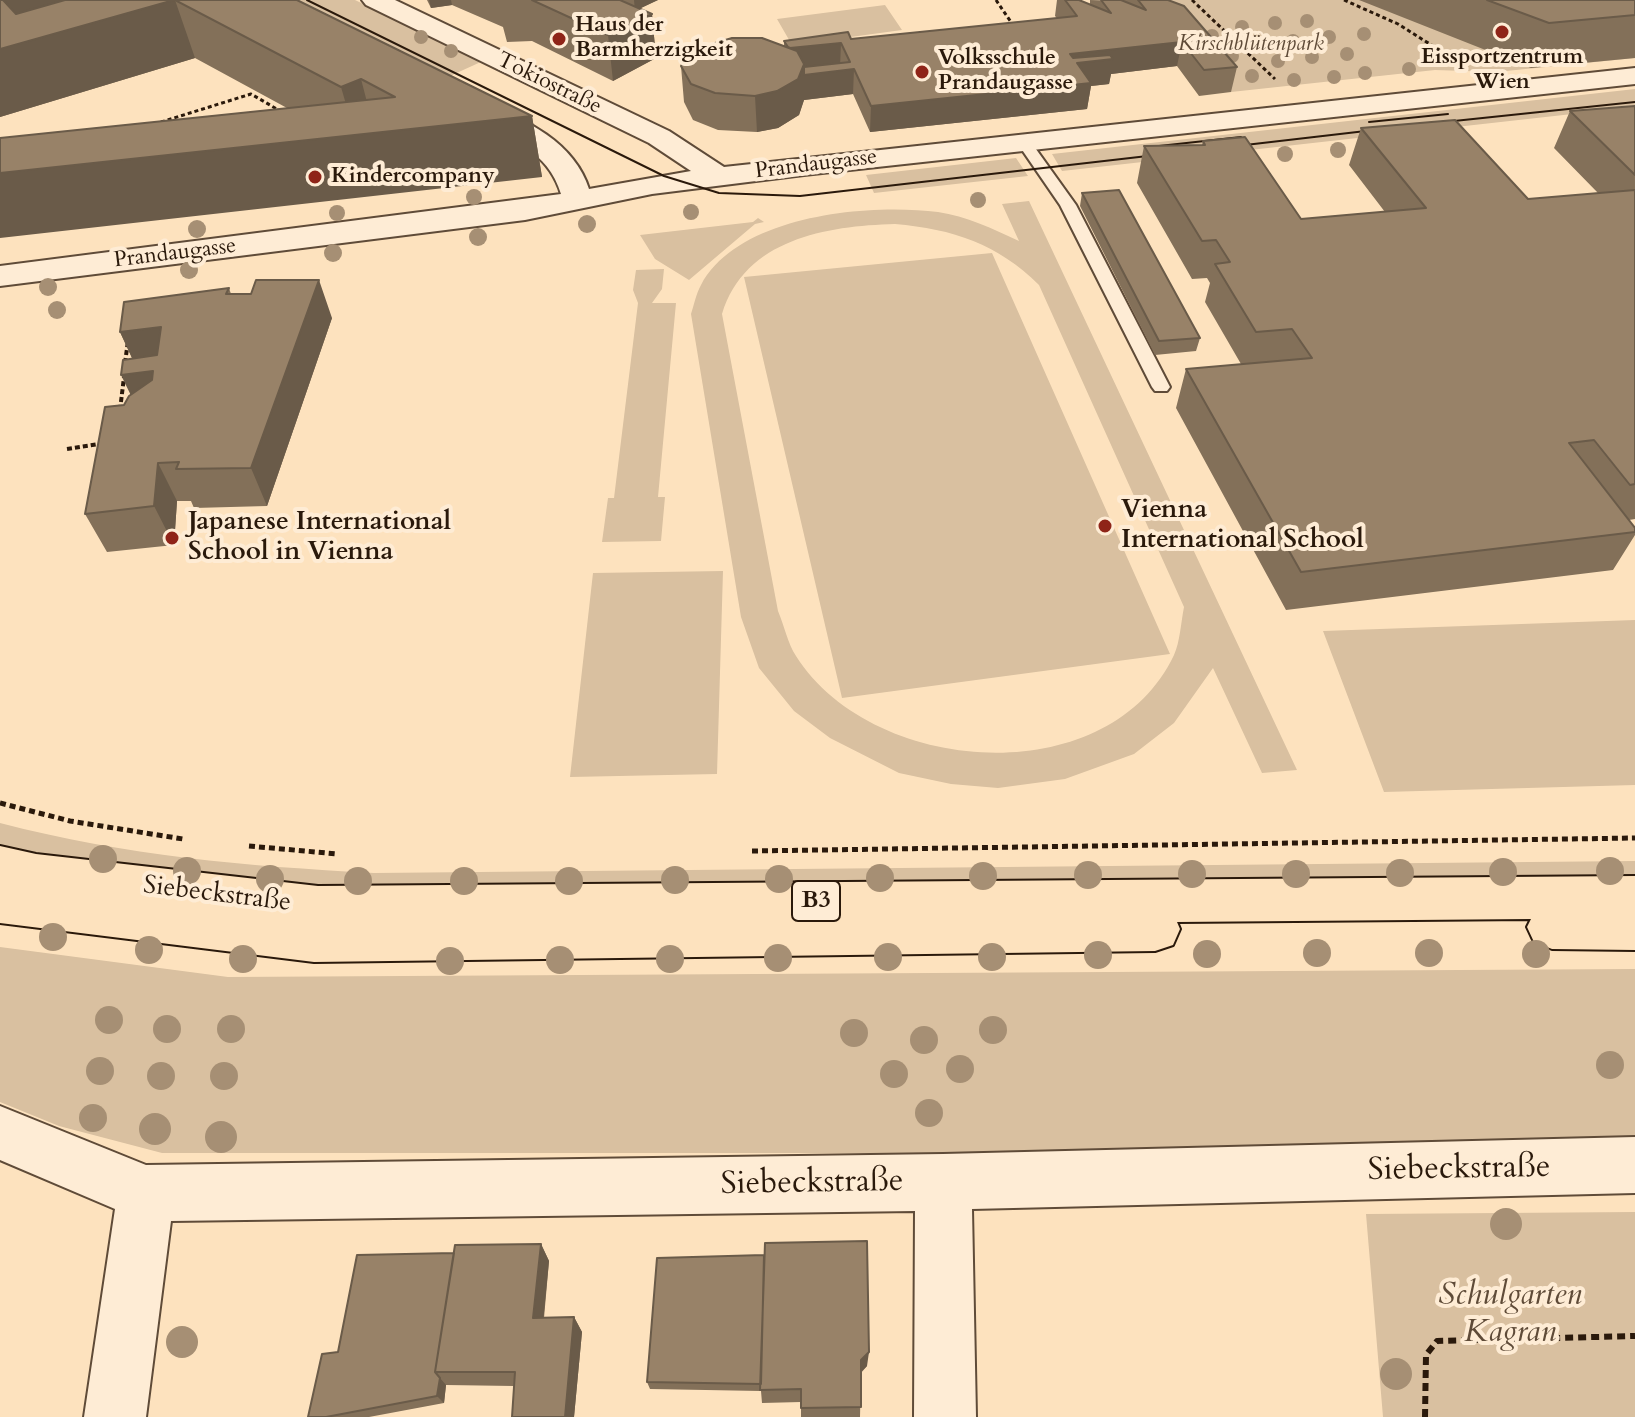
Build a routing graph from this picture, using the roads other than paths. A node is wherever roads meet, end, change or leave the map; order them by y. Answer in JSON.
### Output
{"nodes":[{"id":1,"x":375,"y":0,"type":"edge"},
{"id":2,"x":1635,"y":76,"type":"edge"},
{"id":3,"x":455,"y":101,"type":"edge"},
{"id":4,"x":1023,"y":141,"type":"junction"},
{"id":5,"x":718,"y":176,"type":"junction"},
{"id":6,"x":578,"y":201,"type":"junction"},
{"id":7,"x":0,"y":276,"type":"edge"},
{"id":8,"x":1161,"y":387,"type":"dead end"},
{"id":9,"x":0,"y":866,"type":"edge"},
{"id":10,"x":1635,"y":897,"type":"edge"},
{"id":11,"x":0,"y":902,"type":"edge"},
{"id":12,"x":1635,"y":928,"type":"edge"},
{"id":13,"x":0,"y":1133,"type":"edge"},
{"id":14,"x":1635,"y":1165,"type":"edge"},
{"id":15,"x":943,"y":1182,"type":"junction"},
{"id":16,"x":146,"y":1193,"type":"junction"},
{"id":17,"x":115,"y":1417,"type":"edge"},
{"id":18,"x":945,"y":1417,"type":"edge"}],
"edges":[{"from":1,"to":5,"type":"street","name":"Tokiostraße"},
{"from":2,"to":4,"type":"street","name":"Prandaugasse"},
{"from":3,"to":6,"type":"street"},
{"from":4,"to":5,"type":"street","name":"Prandaugasse"},
{"from":4,"to":8,"type":"lane"},
{"from":5,"to":6,"type":"street","name":"Prandaugasse"},
{"from":6,"to":7,"type":"street","name":"Prandaugasse"},
{"from":9,"to":10,"type":"main road","name":"Siebeckstraße","number":"B3"},
{"from":11,"to":12,"type":"main road","name":"Siebeckstraße","number":"B3"},
{"from":13,"to":16,"type":"street","name":"Siebeckstraße"},
{"from":14,"to":15,"type":"street","name":"Siebeckstraße"},
{"from":15,"to":16,"type":"street","name":"Siebeckstraße"},
{"from":15,"to":18,"type":"street"},
{"from":16,"to":17,"type":"street"}]}
